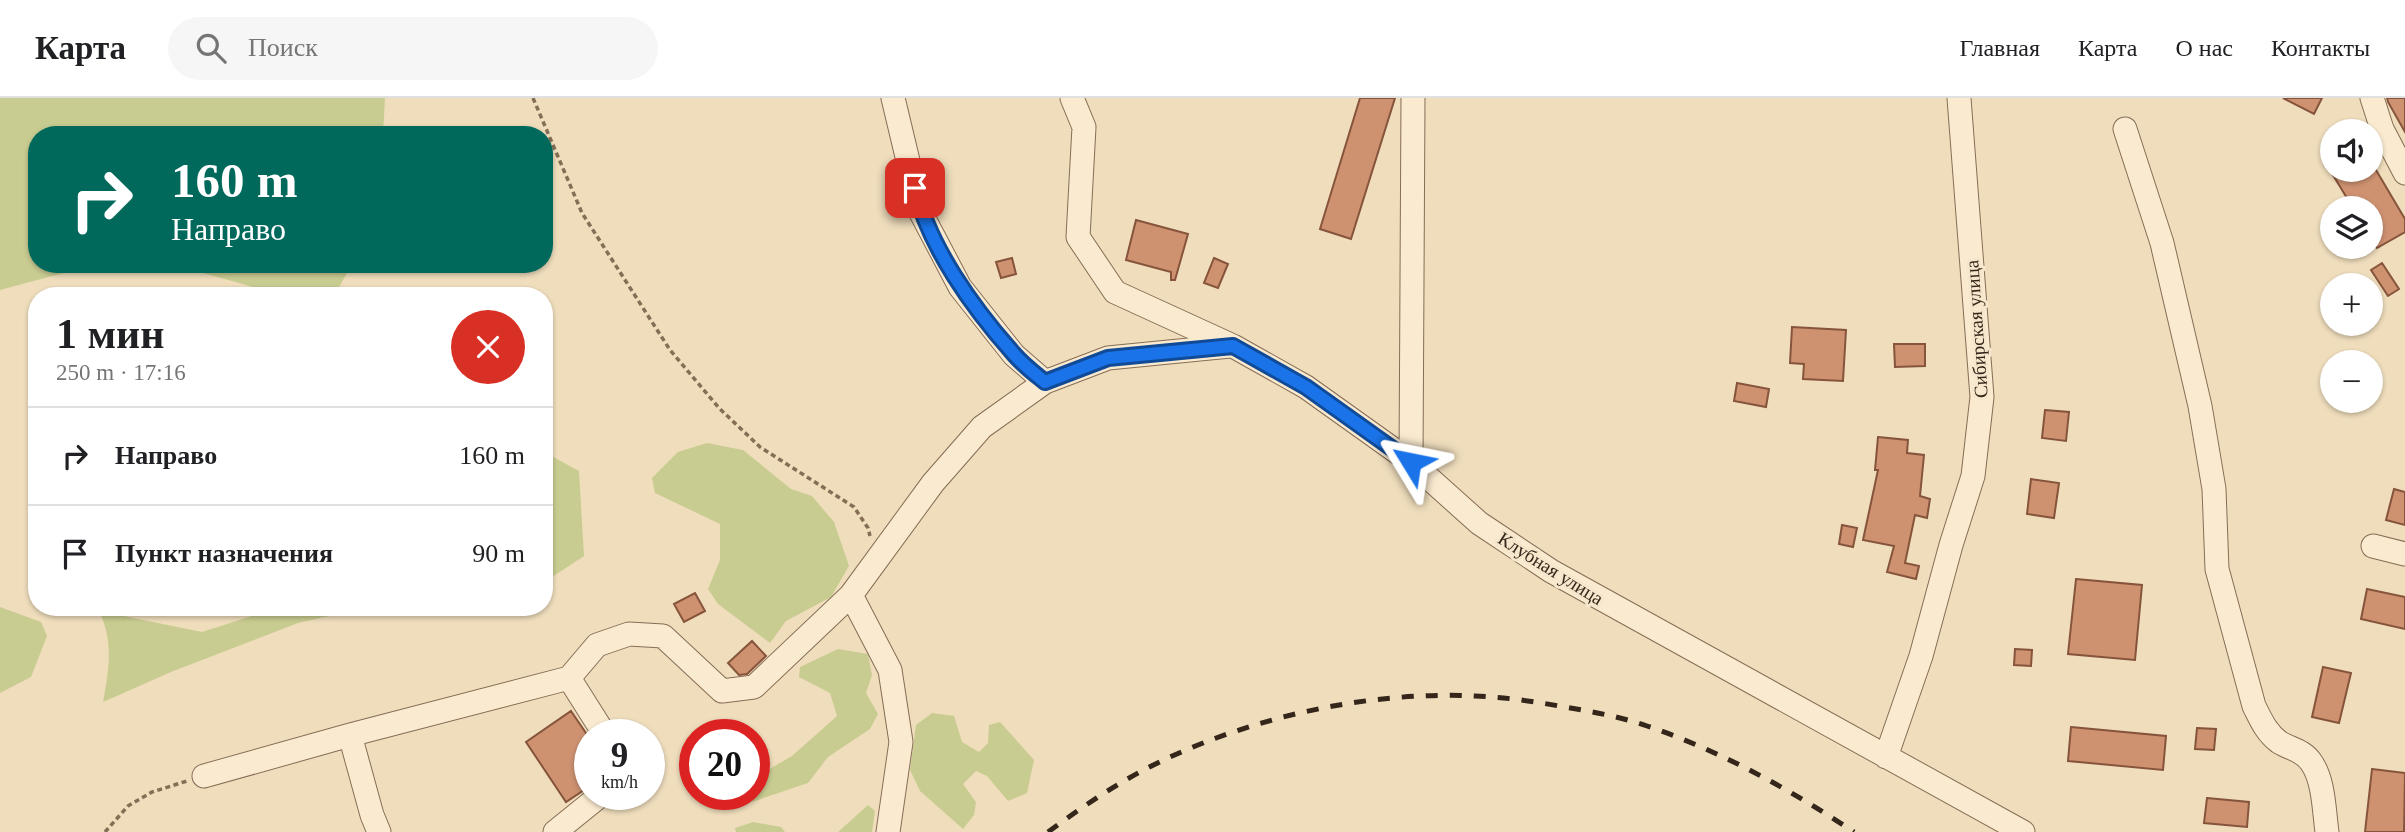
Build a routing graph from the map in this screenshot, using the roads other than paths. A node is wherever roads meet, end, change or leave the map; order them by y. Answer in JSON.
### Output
{"nodes":[{"id":1,"x":893,"y":98,"type":"edge"},
{"id":2,"x":1072,"y":98,"type":"edge"},
{"id":3,"x":1413,"y":98,"type":"edge"},
{"id":4,"x":1959,"y":98,"type":"edge"},
{"id":5,"x":2372,"y":98,"type":"edge"},
{"id":6,"x":2125,"y":129,"type":"dead end"},
{"id":7,"x":2405,"y":173,"type":"edge"},
{"id":8,"x":1233,"y":346,"type":"junction"},
{"id":9,"x":1045,"y":382,"type":"junction"},
{"id":10,"x":1411,"y":462,"type":"junction"},
{"id":11,"x":2373,"y":546,"type":"dead end"},
{"id":12,"x":2405,"y":554,"type":"edge"},
{"id":13,"x":851,"y":595,"type":"junction"},
{"id":14,"x":569,"y":678,"type":"junction"},
{"id":15,"x":595,"y":719,"type":"edge"},
{"id":16,"x":349,"y":735,"type":"junction"},
{"id":17,"x":1886,"y":757,"type":"junction"},
{"id":18,"x":204,"y":776,"type":"road end"},
{"id":19,"x":582,"y":810,"type":"edge"},
{"id":20,"x":379,"y":832,"type":"edge"},
{"id":21,"x":555,"y":832,"type":"edge"},
{"id":22,"x":888,"y":832,"type":"edge"},
{"id":23,"x":2023,"y":832,"type":"edge"},
{"id":24,"x":2328,"y":832,"type":"edge"}],
"edges":[{"from":1,"to":9,"type":"street"},
{"from":2,"to":8,"type":"street","name":"Клубная улица"},
{"from":3,"to":10,"type":"street"},
{"from":4,"to":17,"type":"street","name":"Сибирская улица"},
{"from":5,"to":7,"type":"street"},
{"from":6,"to":24,"type":"street"},
{"from":8,"to":9,"type":"street"},
{"from":8,"to":10,"type":"street","name":"Клубная улица"},
{"from":9,"to":13,"type":"street"},
{"from":10,"to":17,"type":"street","name":"Клубная улица"},
{"from":11,"to":12,"type":"street"},
{"from":13,"to":14,"type":"street"},
{"from":13,"to":22,"type":"street"},
{"from":14,"to":15,"type":"street"},
{"from":14,"to":16,"type":"street"},
{"from":16,"to":18,"type":"street"},
{"from":16,"to":20,"type":"street"},
{"from":17,"to":23,"type":"street","name":"Клубная улица"},
{"from":19,"to":21,"type":"street"}]}
